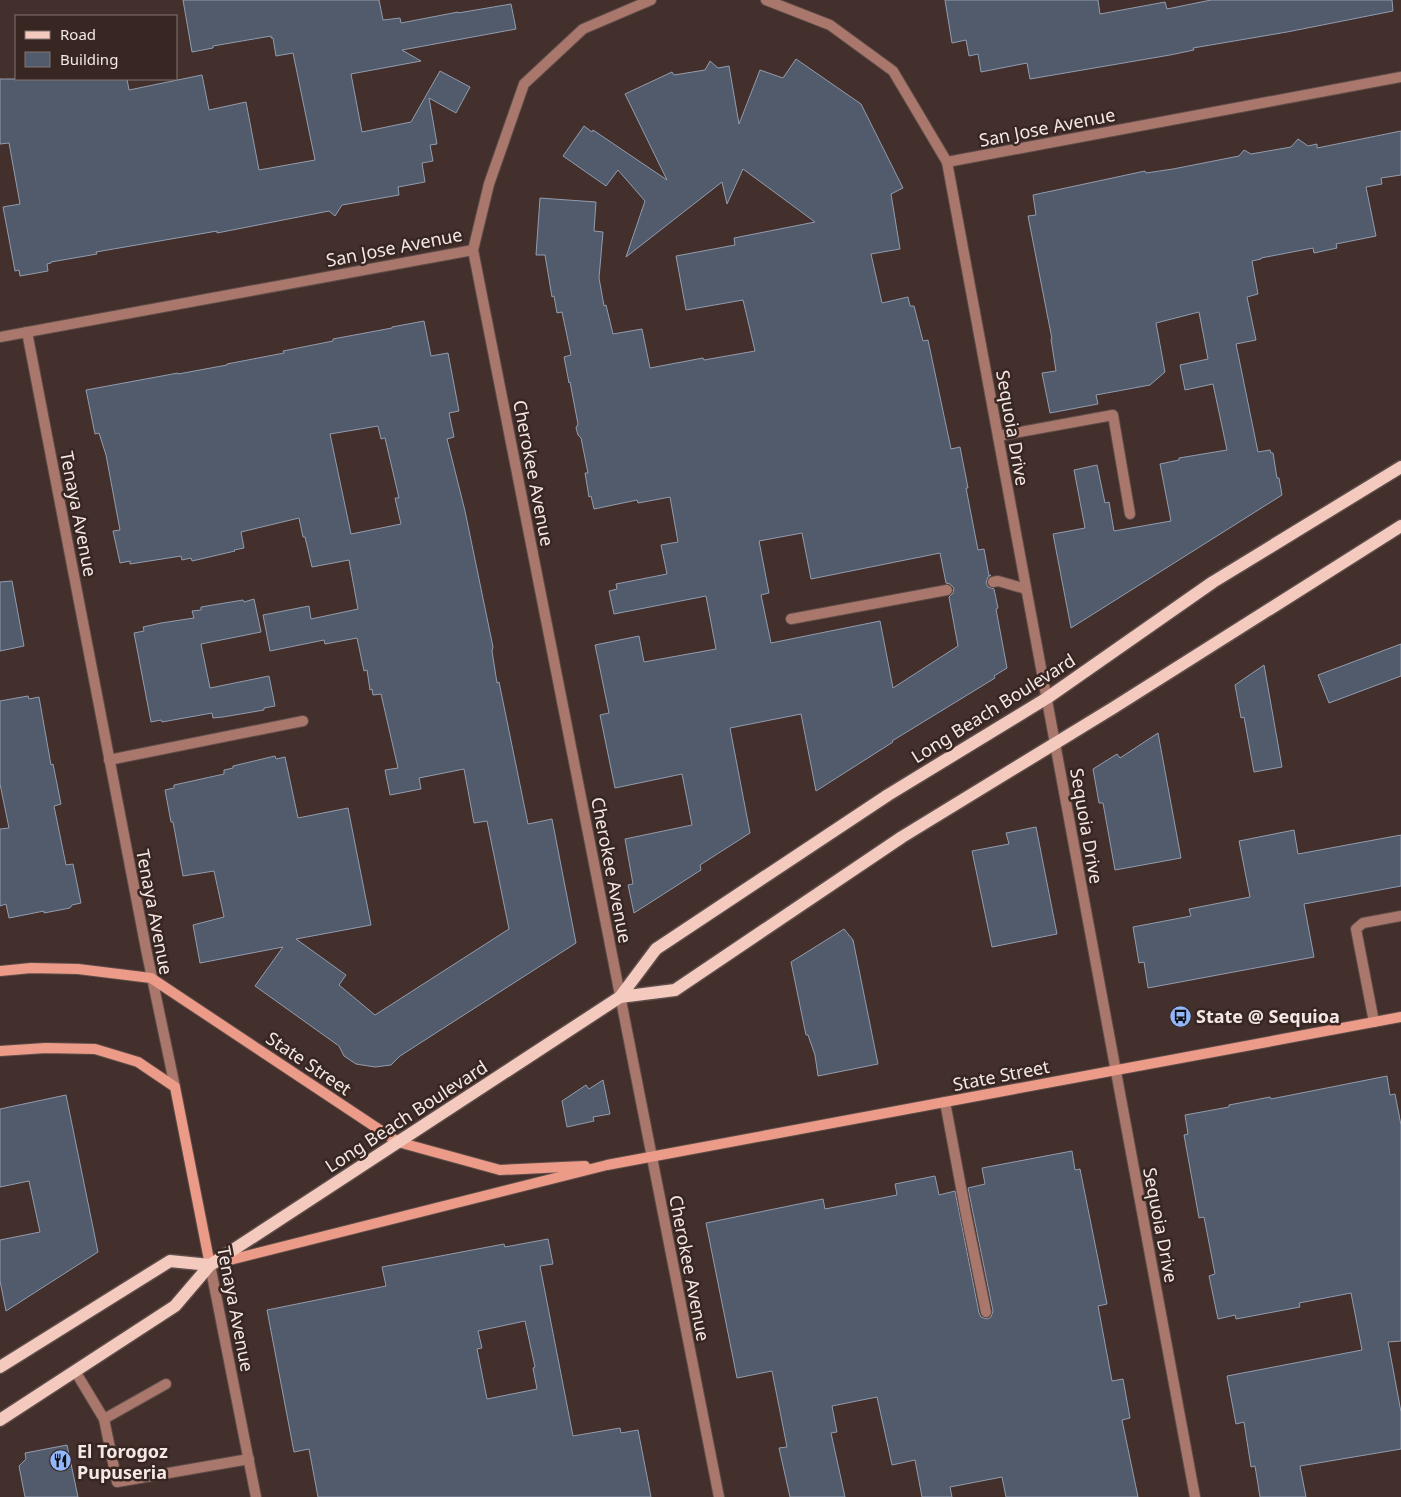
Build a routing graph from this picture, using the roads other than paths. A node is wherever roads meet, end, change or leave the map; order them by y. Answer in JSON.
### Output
{"nodes":[{"id":1,"x":651,"y":0,"type":"edge"},
{"id":2,"x":766,"y":0,"type":"edge"},
{"id":3,"x":1401,"y":77,"type":"edge"},
{"id":4,"x":947,"y":162,"type":"junction"},
{"id":5,"x":473,"y":250,"type":"junction"},
{"id":6,"x":28,"y":332,"type":"junction"},
{"id":7,"x":0,"y":337,"type":"edge"},
{"id":8,"x":998,"y":436,"type":"junction"},
{"id":9,"x":1401,"y":467,"type":"edge"},
{"id":10,"x":1130,"y":514,"type":"dead end"},
{"id":11,"x":1401,"y":526,"type":"edge"},
{"id":12,"x":993,"y":582,"type":"dead end"},
{"id":13,"x":1026,"y":588,"type":"junction"},
{"id":14,"x":947,"y":590,"type":"dead end"},
{"id":15,"x":791,"y":619,"type":"dead end"},
{"id":16,"x":1046,"y":698,"type":"junction"},
{"id":17,"x":303,"y":721,"type":"dead end"},
{"id":18,"x":1055,"y":742,"type":"junction"},
{"id":19,"x":109,"y":760,"type":"junction"},
{"id":20,"x":1401,"y":916,"type":"edge"},
{"id":21,"x":0,"y":971,"type":"edge"},
{"id":22,"x":152,"y":978,"type":"junction"},
{"id":23,"x":620,"y":997,"type":"junction"},
{"id":24,"x":1401,"y":1017,"type":"edge"},
{"id":25,"x":1374,"y":1022,"type":"junction"},
{"id":26,"x":0,"y":1051,"type":"edge"},
{"id":27,"x":1116,"y":1070,"type":"junction"},
{"id":28,"x":175,"y":1087,"type":"junction"},
{"id":29,"x":945,"y":1102,"type":"junction"},
{"id":30,"x":398,"y":1142,"type":"junction"},
{"id":31,"x":652,"y":1157,"type":"junction"},
{"id":32,"x":607,"y":1165,"type":"junction"},
{"id":33,"x":210,"y":1264,"type":"junction"},
{"id":34,"x":986,"y":1312,"type":"dead end"},
{"id":35,"x":0,"y":1366,"type":"edge"},
{"id":36,"x":75,"y":1371,"type":"junction"},
{"id":37,"x":166,"y":1384,"type":"dead end"},
{"id":38,"x":104,"y":1419,"type":"junction"},
{"id":39,"x":0,"y":1420,"type":"edge"},
{"id":40,"x":249,"y":1459,"type":"junction"},
{"id":41,"x":256,"y":1497,"type":"edge"},
{"id":42,"x":719,"y":1497,"type":"edge"},
{"id":43,"x":1195,"y":1497,"type":"edge"}],
"edges":[{"from":1,"to":5,"type":"street","name":"San Jose Avenue"},
{"from":2,"to":4,"type":"street"},
{"from":3,"to":4,"type":"street","name":"San Jose Avenue"},
{"from":4,"to":8,"type":"street","name":"Sequoia Drive"},
{"from":5,"to":6,"type":"street","name":"San Jose Avenue"},
{"from":5,"to":23,"type":"street","name":"Cherokee Avenue"},
{"from":6,"to":7,"type":"street","name":"San Jose Avenue"},
{"from":6,"to":19,"type":"street","name":"Tenaya Avenue"},
{"from":8,"to":10,"type":"street"},
{"from":8,"to":13,"type":"street","name":"Sequoia Drive"},
{"from":9,"to":16,"type":"main road","name":"Long Beach Boulevard"},
{"from":11,"to":18,"type":"main road","name":"Long Beach Boulevard"},
{"from":12,"to":13,"type":"street"},
{"from":13,"to":16,"type":"street","name":"Sequoia Drive"},
{"from":14,"to":15,"type":"street"},
{"from":16,"to":18,"type":"street","name":"Sequoia Drive"},
{"from":16,"to":23,"type":"main road","name":"Long Beach Boulevard"},
{"from":17,"to":19,"type":"street"},
{"from":18,"to":23,"type":"main road","name":"Long Beach Boulevard"},
{"from":18,"to":27,"type":"street","name":"Sequoia Drive"},
{"from":19,"to":22,"type":"street","name":"Tenaya Avenue"},
{"from":20,"to":25,"type":"street"},
{"from":21,"to":22,"type":"main road","name":"State Street"},
{"from":22,"to":28,"type":"street","name":"Tenaya Avenue"},
{"from":22,"to":30,"type":"main road","name":"State Street"},
{"from":23,"to":30,"type":"main road","name":"Long Beach Boulevard"},
{"from":23,"to":31,"type":"street","name":"Cherokee Avenue"},
{"from":24,"to":25,"type":"main road","name":"State Street"},
{"from":25,"to":27,"type":"main road","name":"State Street"},
{"from":26,"to":28,"type":"main road"},
{"from":27,"to":29,"type":"main road","name":"State Street"},
{"from":27,"to":43,"type":"street","name":"Sequoia Drive"},
{"from":28,"to":33,"type":"main road","name":"Tenaya Avenue"},
{"from":29,"to":31,"type":"main road","name":"State Street"},
{"from":29,"to":34,"type":"street"},
{"from":30,"to":32,"type":"main road","name":"State Street"},
{"from":30,"to":33,"type":"main road","name":"Long Beach Boulevard"},
{"from":31,"to":32,"type":"main road","name":"State Street"},
{"from":31,"to":42,"type":"street","name":"Cherokee Avenue"},
{"from":32,"to":33,"type":"main road","name":"State Street"},
{"from":33,"to":35,"type":"main road"},
{"from":33,"to":36,"type":"main road","name":"Long Beach Boulevard"},
{"from":33,"to":40,"type":"street","name":"Tenaya Avenue"},
{"from":36,"to":38,"type":"street"},
{"from":36,"to":39,"type":"main road","name":"Long Beach Boulevard"},
{"from":37,"to":38,"type":"street"},
{"from":38,"to":40,"type":"street"},
{"from":40,"to":41,"type":"street","name":"Tenaya Avenue"}]}
